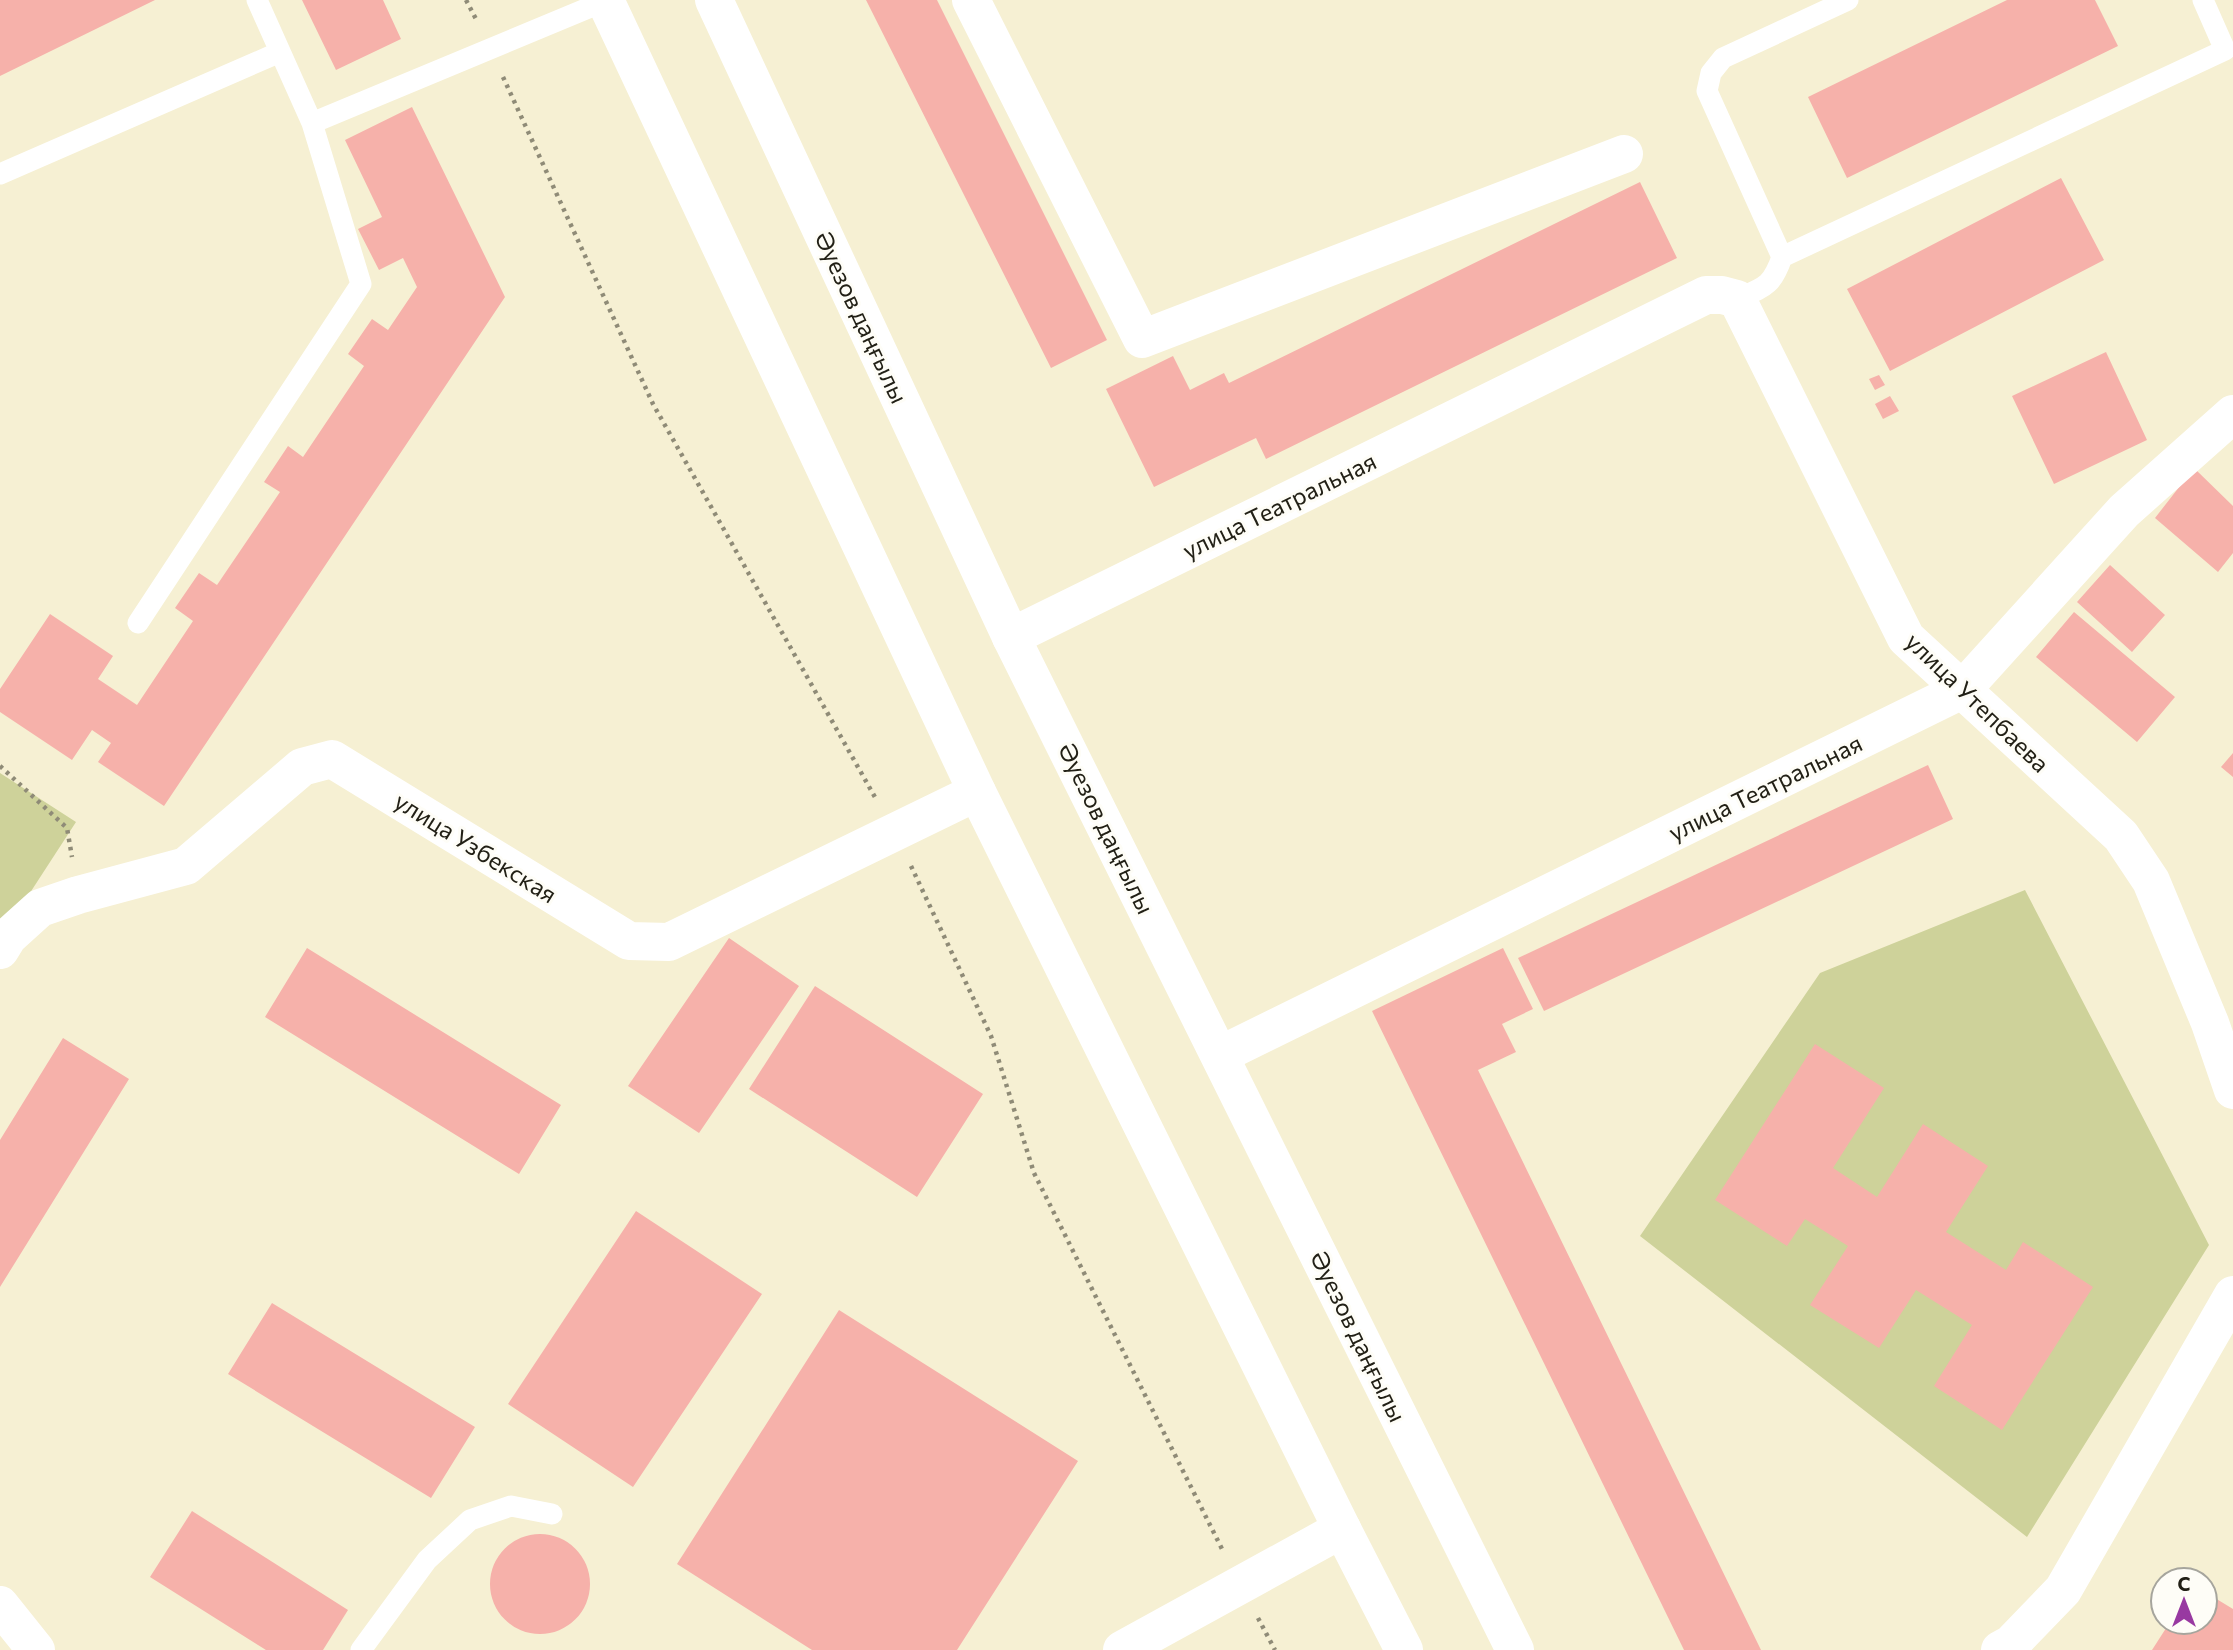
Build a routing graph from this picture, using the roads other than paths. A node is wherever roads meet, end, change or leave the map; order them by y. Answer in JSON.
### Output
{"nodes":[{"id":1,"x":257,"y":0,"type":"edge"},
{"id":2,"x":605,"y":0,"type":"edge"},
{"id":3,"x":713,"y":0,"type":"edge"},
{"id":4,"x":971,"y":0,"type":"edge"},
{"id":5,"x":1848,"y":0,"type":"edge"},
{"id":6,"x":2203,"y":0,"type":"edge"},
{"id":7,"x":280,"y":52,"type":"junction"},
{"id":8,"x":2229,"y":53,"type":"edge"},
{"id":9,"x":312,"y":123,"type":"junction"},
{"id":10,"x":1624,"y":153,"type":"dead end"},
{"id":11,"x":0,"y":174,"type":"edge"},
{"id":12,"x":1782,"y":257,"type":"junction"},
{"id":13,"x":1737,"y":299,"type":"junction"},
{"id":14,"x":2233,"y":414,"type":"edge"},
{"id":15,"x":138,"y":623,"type":"dead end"},
{"id":16,"x":1012,"y":637,"type":"junction"},
{"id":17,"x":1962,"y":690,"type":"junction"},
{"id":18,"x":977,"y":792,"type":"junction"},
{"id":19,"x":0,"y":950,"type":"edge"},
{"id":20,"x":2221,"y":1018,"type":"edge"},
{"id":21,"x":1220,"y":1055,"type":"junction"},
{"id":22,"x":2233,"y":1090,"type":"edge"},
{"id":23,"x":2233,"y":1295,"type":"edge"},
{"id":24,"x":552,"y":1514,"type":"dead end"},
{"id":25,"x":1342,"y":1529,"type":"junction"},
{"id":26,"x":0,"y":1605,"type":"edge"},
{"id":27,"x":36,"y":1650,"type":"edge"},
{"id":28,"x":361,"y":1650,"type":"edge"},
{"id":29,"x":1122,"y":1650,"type":"edge"},
{"id":30,"x":1404,"y":1650,"type":"edge"},
{"id":31,"x":1514,"y":1650,"type":"edge"},
{"id":32,"x":2000,"y":1650,"type":"edge"}],
"edges":[{"from":1,"to":7,"type":"lane"},
{"from":2,"to":9,"type":"lane"},
{"from":2,"to":18,"type":"street"},
{"from":3,"to":16,"type":"street","name":"Әуезов даңғылы"},
{"from":4,"to":10,"type":"street"},
{"from":5,"to":12,"type":"lane"},
{"from":6,"to":8,"type":"lane"},
{"from":7,"to":9,"type":"lane"},
{"from":7,"to":11,"type":"lane"},
{"from":8,"to":12,"type":"lane"},
{"from":9,"to":15,"type":"lane"},
{"from":12,"to":13,"type":"lane"},
{"from":13,"to":16,"type":"street","name":"улица Театральная"},
{"from":13,"to":17,"type":"street","name":"улица Утепбаева"},
{"from":14,"to":17,"type":"street","name":"улица Театральная"},
{"from":16,"to":21,"type":"street","name":"Әуезов даңғылы"},
{"from":17,"to":20,"type":"street","name":"улица Утепбаева"},
{"from":17,"to":21,"type":"street","name":"улица Театральная"},
{"from":18,"to":19,"type":"street","name":"улица Узбекская"},
{"from":18,"to":25,"type":"street"},
{"from":20,"to":22,"type":"street","name":"улица Утепбаева"},
{"from":21,"to":31,"type":"street","name":"Әуезов даңғылы"},
{"from":23,"to":32,"type":"street"},
{"from":24,"to":28,"type":"lane"},
{"from":25,"to":29,"type":"street"},
{"from":25,"to":30,"type":"street"},
{"from":26,"to":27,"type":"street"}]}
